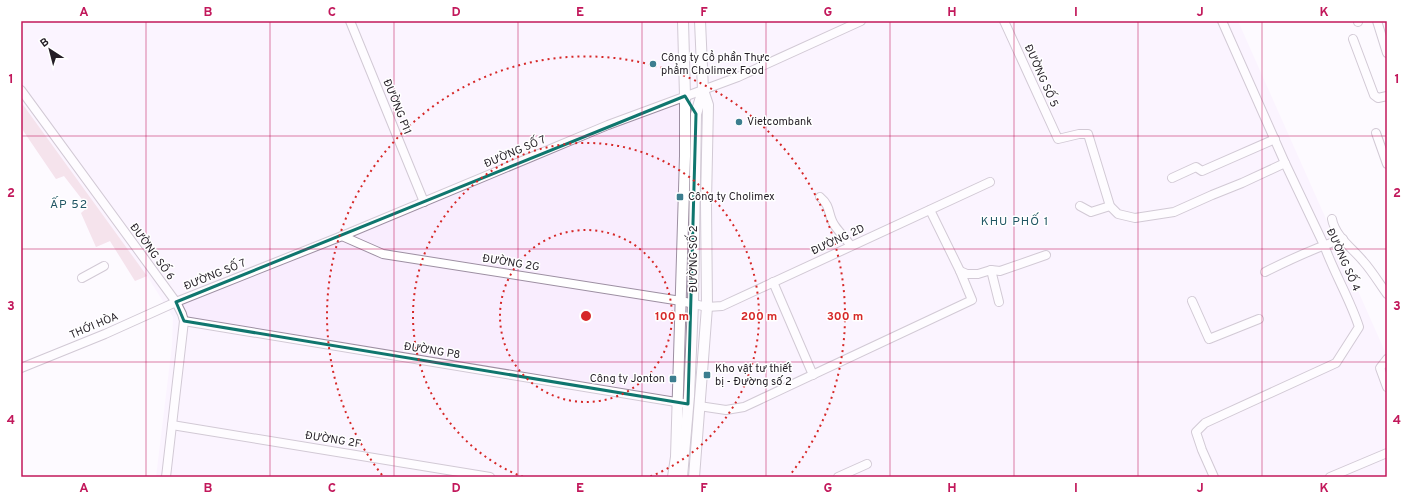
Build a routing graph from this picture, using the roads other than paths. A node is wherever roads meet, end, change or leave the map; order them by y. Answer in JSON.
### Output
{"nodes":[{"id":1,"x":350,"y":21,"type":"edge"},
{"id":2,"x":683,"y":21,"type":"edge"},
{"id":3,"x":700,"y":21,"type":"edge"},
{"id":4,"x":862,"y":21,"type":"edge"},
{"id":5,"x":1004,"y":21,"type":"edge"},
{"id":6,"x":1222,"y":21,"type":"edge"},
{"id":7,"x":1377,"y":21,"type":"edge"},
{"id":8,"x":1354,"y":39,"type":"dead end"},
{"id":9,"x":1387,"y":53,"type":"edge"},
{"id":10,"x":21,"y":90,"type":"edge"},
{"id":11,"x":703,"y":90,"type":"junction"},
{"id":12,"x":686,"y":96,"type":"junction"},
{"id":13,"x":1387,"y":96,"type":"edge"},
{"id":14,"x":696,"y":114,"type":"junction"},
{"id":15,"x":1376,"y":133,"type":"dead end"},
{"id":16,"x":1275,"y":139,"type":"junction"},
{"id":17,"x":1285,"y":163,"type":"junction"},
{"id":18,"x":1387,"y":164,"type":"edge"},
{"id":19,"x":1172,"y":178,"type":"dead end"},
{"id":20,"x":990,"y":182,"type":"dead end"},
{"id":21,"x":820,"y":197,"type":"dead end"},
{"id":22,"x":424,"y":202,"type":"junction"},
{"id":23,"x":1080,"y":206,"type":"dead end"},
{"id":24,"x":1110,"y":206,"type":"junction"},
{"id":25,"x":930,"y":210,"type":"junction"},
{"id":26,"x":1332,"y":219,"type":"dead end"},
{"id":27,"x":342,"y":236,"type":"junction"},
{"id":28,"x":1343,"y":239,"type":"junction"},
{"id":29,"x":1324,"y":245,"type":"junction"},
{"id":30,"x":851,"y":246,"type":"junction"},
{"id":31,"x":1046,"y":256,"type":"dead end"},
{"id":32,"x":104,"y":266,"type":"dead end"},
{"id":33,"x":991,"y":270,"type":"junction"},
{"id":34,"x":960,"y":271,"type":"junction"},
{"id":35,"x":1265,"y":272,"type":"dead end"},
{"id":36,"x":82,"y":278,"type":"dead end"},
{"id":37,"x":773,"y":282,"type":"junction"},
{"id":38,"x":1387,"y":294,"type":"edge"},
{"id":39,"x":681,"y":301,"type":"junction"},
{"id":40,"x":1192,"y":301,"type":"dead end"},
{"id":41,"x":176,"y":302,"type":"junction"},
{"id":42,"x":999,"y":302,"type":"dead end"},
{"id":43,"x":693,"y":304,"type":"junction"},
{"id":44,"x":706,"y":307,"type":"junction"},
{"id":45,"x":1258,"y":319,"type":"dead end"},
{"id":46,"x":184,"y":321,"type":"junction"},
{"id":47,"x":1387,"y":359,"type":"edge"},
{"id":48,"x":21,"y":368,"type":"edge"},
{"id":49,"x":813,"y":375,"type":"junction"},
{"id":50,"x":1387,"y":387,"type":"edge"},
{"id":51,"x":677,"y":402,"type":"junction"},
{"id":52,"x":688,"y":404,"type":"junction"},
{"id":53,"x":699,"y":406,"type":"junction"},
{"id":54,"x":172,"y":425,"type":"junction"},
{"id":55,"x":1387,"y":453,"type":"edge"},
{"id":56,"x":866,"y":464,"type":"dead end"},
{"id":57,"x":166,"y":477,"type":"edge"},
{"id":58,"x":490,"y":477,"type":"edge"},
{"id":59,"x":673,"y":477,"type":"edge"},
{"id":60,"x":682,"y":477,"type":"edge"},
{"id":61,"x":694,"y":477,"type":"edge"},
{"id":62,"x":838,"y":477,"type":"edge"},
{"id":63,"x":1214,"y":477,"type":"edge"},
{"id":64,"x":1330,"y":477,"type":"edge"}],
"edges":[{"from":1,"to":22,"type":"street","name":"ĐƯỜNG P11"},
{"from":2,"to":12,"type":"main road","name":"ĐƯỜNG SỐ 2"},
{"from":3,"to":11,"type":"main road","name":"ĐƯỜNG SỐ 2"},
{"from":4,"to":11,"type":"street","name":"ĐƯỜNG SỐ 7"},
{"from":5,"to":24,"type":"street","name":"ĐƯỜNG SỐ 5"},
{"from":6,"to":16,"type":"street","name":"ĐƯỜNG SỐ 4"},
{"from":7,"to":9,"type":"street"},
{"from":8,"to":13,"type":"street"},
{"from":10,"to":41,"type":"street","name":"ĐƯỜNG SỐ 6"},
{"from":11,"to":12,"type":"street","name":"ĐƯỜNG SỐ 7"},
{"from":11,"to":14,"type":"main road","name":"ĐƯỜNG SỐ 2"},
{"from":11,"to":44,"type":"main road","name":"ĐƯỜNG SỐ 2"},
{"from":12,"to":14,"type":"main road","name":"ĐƯỜNG SỐ 2"},
{"from":12,"to":22,"type":"street","name":"ĐƯỜNG SỐ 7"},
{"from":12,"to":39,"type":"main road","name":"ĐƯỜNG SỐ 2"},
{"from":14,"to":43,"type":"main road","name":"ĐƯỜNG SỐ 2"},
{"from":15,"to":18,"type":"street"},
{"from":16,"to":17,"type":"street","name":"ĐƯỜNG SỐ 4"},
{"from":16,"to":19,"type":"street"},
{"from":17,"to":24,"type":"street"},
{"from":17,"to":29,"type":"street","name":"ĐƯỜNG SỐ 4"},
{"from":20,"to":25,"type":"street","name":"ĐƯỜNG 2D"},
{"from":21,"to":30,"type":"street"},
{"from":22,"to":27,"type":"street","name":"ĐƯỜNG SỐ 7"},
{"from":23,"to":24,"type":"street"},
{"from":25,"to":30,"type":"street","name":"ĐƯỜNG 2D"},
{"from":25,"to":34,"type":"street"},
{"from":26,"to":28,"type":"street"},
{"from":27,"to":39,"type":"street","name":"ĐƯỜNG 2G"},
{"from":27,"to":41,"type":"street","name":"ĐƯỜNG SỐ 7"},
{"from":28,"to":29,"type":"street"},
{"from":28,"to":38,"type":"street"},
{"from":29,"to":35,"type":"street"},
{"from":29,"to":63,"type":"street","name":"ĐƯỜNG SỐ 4"},
{"from":30,"to":37,"type":"street","name":"ĐƯỜNG 2D"},
{"from":31,"to":33,"type":"street"},
{"from":32,"to":36,"type":"street"},
{"from":33,"to":34,"type":"street"},
{"from":33,"to":42,"type":"street"},
{"from":34,"to":49,"type":"street"},
{"from":37,"to":44,"type":"street","name":"ĐƯỜNG 2D"},
{"from":37,"to":49,"type":"street"},
{"from":39,"to":43,"type":"street","name":"ĐƯỜNG 2G"},
{"from":39,"to":51,"type":"main road","name":"ĐƯỜNG SỐ 2"},
{"from":40,"to":45,"type":"street"},
{"from":41,"to":46,"type":"street","name":"ĐƯỜNG SỐ 6"},
{"from":41,"to":48,"type":"street","name":"THỚI HÒA"},
{"from":43,"to":44,"type":"street","name":"ĐƯỜNG 2D"},
{"from":43,"to":52,"type":"main road","name":"ĐƯỜNG SỐ 2"},
{"from":44,"to":53,"type":"main road","name":"ĐƯỜNG SỐ 2"},
{"from":46,"to":51,"type":"street","name":"ĐƯỜNG P8"},
{"from":46,"to":54,"type":"street","name":"ĐƯỜNG SỐ 6"},
{"from":47,"to":50,"type":"street"},
{"from":49,"to":53,"type":"street"},
{"from":51,"to":52,"type":"street","name":"ĐƯỜNG P8"},
{"from":51,"to":59,"type":"main road","name":"ĐƯỜNG SỐ 2"},
{"from":52,"to":60,"type":"main road","name":"ĐƯỜNG SỐ 2"},
{"from":53,"to":61,"type":"main road","name":"ĐƯỜNG SỐ 2"},
{"from":54,"to":57,"type":"street","name":"ĐƯỜNG SỐ 6"},
{"from":54,"to":58,"type":"street","name":"ĐƯỜNG 2F"},
{"from":55,"to":64,"type":"street"},
{"from":56,"to":62,"type":"street"}]}
